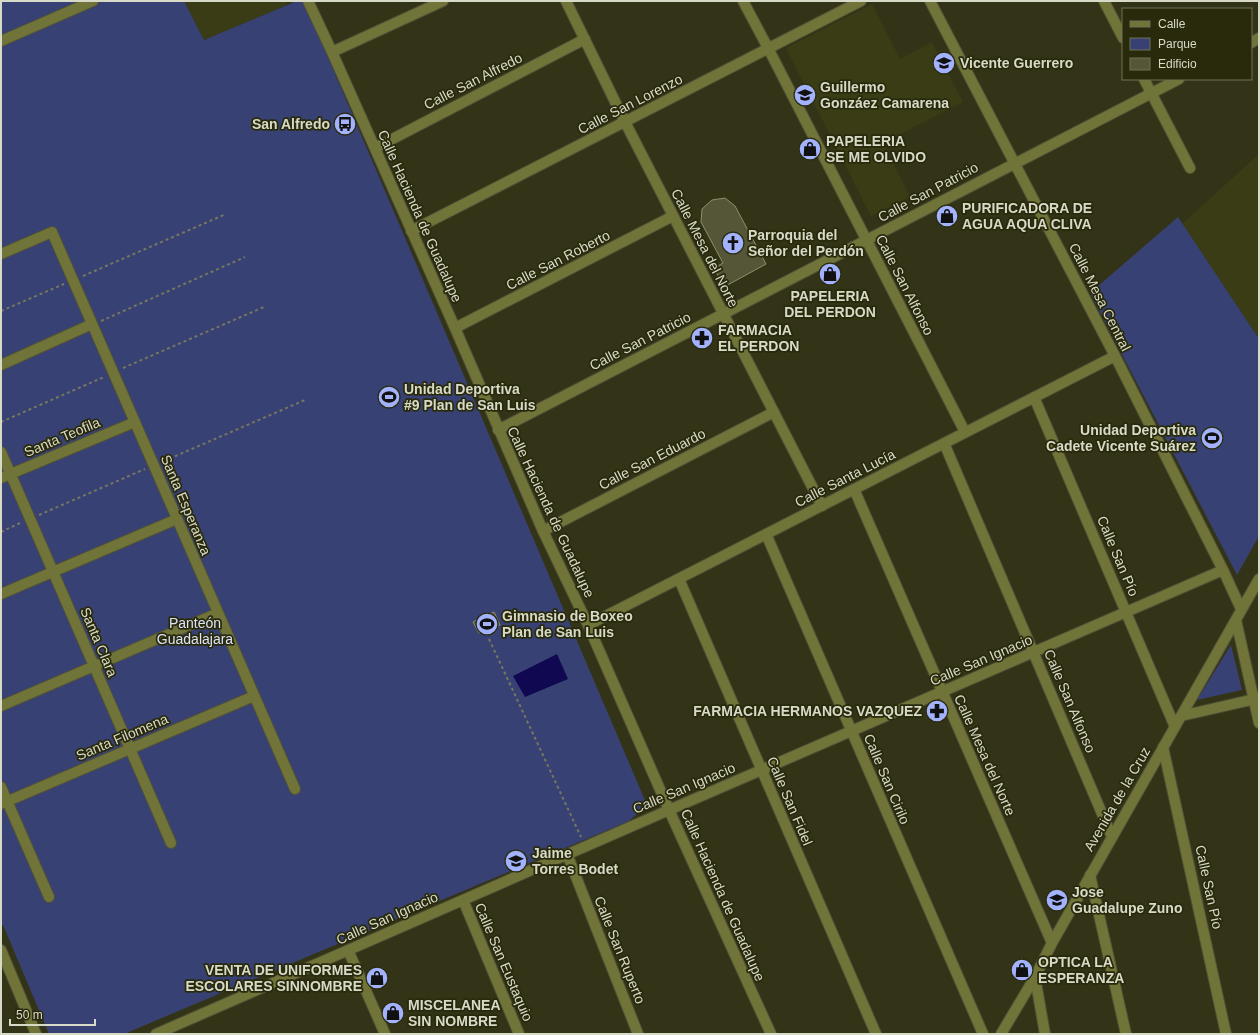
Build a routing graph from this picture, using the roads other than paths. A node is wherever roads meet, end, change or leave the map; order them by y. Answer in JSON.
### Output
{"nodes":[{"id":1,"x":308,"y":1,"type":"edge"},
{"id":2,"x":443,"y":1,"type":"edge"},
{"id":3,"x":566,"y":1,"type":"edge"},
{"id":4,"x":743,"y":1,"type":"edge"},
{"id":5,"x":861,"y":1,"type":"edge"},
{"id":6,"x":930,"y":1,"type":"edge"},
{"id":7,"x":1104,"y":1,"type":"edge"},
{"id":8,"x":87,"y":2,"type":"edge"},
{"id":9,"x":1122,"y":36,"type":"edge"},
{"id":10,"x":585,"y":39,"type":"junction"},
{"id":11,"x":1,"y":41,"type":"edge"},
{"id":12,"x":768,"y":48,"type":"junction"},
{"id":13,"x":332,"y":52,"type":"junction"},
{"id":14,"x":1144,"y":80,"type":"edge"},
{"id":15,"x":1177,"y":80,"type":"edge"},
{"id":16,"x":1151,"y":93,"type":"junction"},
{"id":17,"x":625,"y":122,"type":"junction"},
{"id":18,"x":374,"y":148,"type":"junction"},
{"id":19,"x":1014,"y":163,"type":"junction"},
{"id":20,"x":1190,"y":168,"type":"dead end"},
{"id":21,"x":673,"y":216,"type":"junction"},
{"id":22,"x":411,"y":231,"type":"junction"},
{"id":23,"x":867,"y":240,"type":"junction"},
{"id":24,"x":1,"y":254,"type":"edge"},
{"id":25,"x":724,"y":314,"type":"junction"},
{"id":26,"x":92,"y":324,"type":"junction"},
{"id":27,"x":455,"y":328,"type":"junction"},
{"id":28,"x":1115,"y":356,"type":"junction"},
{"id":29,"x":1,"y":365,"type":"edge"},
{"id":30,"x":1034,"y":397,"type":"junction"},
{"id":31,"x":774,"y":412,"type":"junction"},
{"id":32,"x":135,"y":422,"type":"junction"},
{"id":33,"x":498,"y":430,"type":"junction"},
{"id":34,"x":965,"y":432,"type":"junction"},
{"id":35,"x":944,"y":443,"type":"junction"},
{"id":36,"x":1,"y":452,"type":"edge"},
{"id":37,"x":6,"y":476,"type":"edge"},
{"id":38,"x":854,"y":489,"type":"junction"},
{"id":39,"x":822,"y":506,"type":"junction"},
{"id":40,"x":177,"y":519,"type":"junction"},
{"id":41,"x":543,"y":531,"type":"junction"},
{"id":42,"x":766,"y":534,"type":"junction"},
{"id":43,"x":1223,"y":570,"type":"junction"},
{"id":44,"x":53,"y":572,"type":"junction"},
{"id":45,"x":679,"y":579,"type":"junction"},
{"id":46,"x":1259,"y":579,"type":"edge"},
{"id":47,"x":1256,"y":591,"type":"edge"},
{"id":48,"x":1,"y":594,"type":"edge"},
{"id":49,"x":1242,"y":609,"type":"junction"},
{"id":50,"x":1126,"y":612,"type":"junction"},
{"id":51,"x":218,"y":613,"type":"junction"},
{"id":52,"x":1236,"y":620,"type":"junction"},
{"id":53,"x":588,"y":625,"type":"junction"},
{"id":54,"x":1034,"y":652,"type":"junction"},
{"id":55,"x":94,"y":666,"type":"junction"},
{"id":56,"x":942,"y":692,"type":"junction"},
{"id":57,"x":254,"y":696,"type":"junction"},
{"id":58,"x":1256,"y":698,"type":"edge"},
{"id":59,"x":1,"y":706,"type":"edge"},
{"id":60,"x":1181,"y":716,"type":"junction"},
{"id":61,"x":1259,"y":723,"type":"edge"},
{"id":62,"x":1175,"y":727,"type":"junction"},
{"id":63,"x":851,"y":731,"type":"junction"},
{"id":64,"x":1164,"y":747,"type":"junction"},
{"id":65,"x":130,"y":749,"type":"junction"},
{"id":66,"x":761,"y":770,"type":"junction"},
{"id":67,"x":1,"y":787,"type":"edge"},
{"id":68,"x":295,"y":789,"type":"dead end"},
{"id":69,"x":4,"y":802,"type":"edge"},
{"id":70,"x":669,"y":810,"type":"junction"},
{"id":71,"x":1112,"y":837,"type":"junction"},
{"id":72,"x":171,"y":844,"type":"dead end"},
{"id":73,"x":567,"y":854,"type":"junction"},
{"id":74,"x":1090,"y":875,"type":"junction"},
{"id":75,"x":49,"y":897,"type":"dead end"},
{"id":76,"x":463,"y":900,"type":"junction"},
{"id":77,"x":1052,"y":943,"type":"junction"},
{"id":78,"x":348,"y":950,"type":"junction"},
{"id":79,"x":2,"y":952,"type":"edge"},
{"id":80,"x":1035,"y":977,"type":"junction"},
{"id":81,"x":178,"y":1024,"type":"junction"},
{"id":82,"x":36,"y":1034,"type":"edge"},
{"id":83,"x":156,"y":1034,"type":"edge"},
{"id":84,"x":183,"y":1034,"type":"edge"},
{"id":85,"x":385,"y":1034,"type":"edge"},
{"id":86,"x":519,"y":1034,"type":"edge"},
{"id":87,"x":638,"y":1034,"type":"edge"},
{"id":88,"x":771,"y":1034,"type":"edge"},
{"id":89,"x":876,"y":1034,"type":"edge"},
{"id":90,"x":983,"y":1034,"type":"edge"},
{"id":91,"x":1001,"y":1034,"type":"edge"},
{"id":92,"x":1045,"y":1034,"type":"edge"},
{"id":93,"x":1126,"y":1034,"type":"edge"},
{"id":94,"x":1226,"y":1034,"type":"edge"}],
"edges":[{"from":1,"to":13,"type":"street","name":"Calle Hacienda de Guadalupe"},
{"from":2,"to":13,"type":"street"},
{"from":3,"to":10,"type":"street","name":"Calle Mesa del Norte"},
{"from":4,"to":12,"type":"street","name":"Calle San Alfonso"},
{"from":5,"to":12,"type":"street","name":"Calle San Lorenzo"},
{"from":6,"to":19,"type":"street","name":"Calle Mesa Central"},
{"from":7,"to":9,"type":"street"},
{"from":8,"to":11,"type":"street"},
{"from":10,"to":17,"type":"street","name":"Calle Mesa del Norte"},
{"from":10,"to":18,"type":"street","name":"Calle San Alfredo"},
{"from":12,"to":17,"type":"street","name":"Calle San Lorenzo"},
{"from":12,"to":23,"type":"street","name":"Calle San Alfonso"},
{"from":13,"to":18,"type":"street","name":"Calle Hacienda de Guadalupe"},
{"from":14,"to":16,"type":"street"},
{"from":15,"to":16,"type":"street","name":"Calle San Patricio"},
{"from":16,"to":19,"type":"street","name":"Calle San Patricio"},
{"from":16,"to":20,"type":"street"},
{"from":17,"to":21,"type":"street","name":"Calle Mesa del Norte"},
{"from":17,"to":22,"type":"street","name":"Calle San Lorenzo"},
{"from":18,"to":22,"type":"street","name":"Calle Hacienda de Guadalupe"},
{"from":19,"to":23,"type":"street","name":"Calle San Patricio"},
{"from":19,"to":28,"type":"street","name":"Calle Mesa Central"},
{"from":21,"to":25,"type":"street","name":"Calle Mesa del Norte"},
{"from":21,"to":27,"type":"street","name":"Calle San Roberto"},
{"from":22,"to":27,"type":"street","name":"Calle Hacienda de Guadalupe"},
{"from":23,"to":25,"type":"street","name":"Calle San Patricio"},
{"from":23,"to":34,"type":"street","name":"Calle San Alfonso"},
{"from":24,"to":26,"type":"street","name":"Santa Esperanza"},
{"from":25,"to":31,"type":"street","name":"Calle Mesa del Norte"},
{"from":25,"to":33,"type":"street","name":"Calle San Patricio"},
{"from":26,"to":29,"type":"street"},
{"from":26,"to":32,"type":"street","name":"Santa Esperanza"},
{"from":27,"to":33,"type":"street","name":"Calle Hacienda de Guadalupe"},
{"from":28,"to":30,"type":"street","name":"Calle Santa Lucía"},
{"from":28,"to":43,"type":"street","name":"Calle Mesa Central"},
{"from":30,"to":34,"type":"street","name":"Calle Santa Lucía"},
{"from":30,"to":50,"type":"street","name":"Calle San Pío"},
{"from":31,"to":39,"type":"street","name":"Calle Mesa del Norte"},
{"from":31,"to":41,"type":"street","name":"Calle San Eduardo"},
{"from":32,"to":37,"type":"street","name":"Santa Teofila"},
{"from":32,"to":40,"type":"street","name":"Santa Esperanza"},
{"from":33,"to":41,"type":"street","name":"Calle Hacienda de Guadalupe"},
{"from":34,"to":35,"type":"street","name":"Calle Santa Lucía"},
{"from":35,"to":38,"type":"street","name":"Calle Santa Lucía"},
{"from":35,"to":54,"type":"street","name":"Calle San Alfonso"},
{"from":36,"to":37,"type":"street","name":"Santa Clara"},
{"from":37,"to":44,"type":"street","name":"Santa Clara"},
{"from":38,"to":39,"type":"street","name":"Calle Santa Lucía"},
{"from":38,"to":56,"type":"street","name":"Calle Mesa del Norte"},
{"from":39,"to":42,"type":"street","name":"Calle Santa Lucía"},
{"from":40,"to":44,"type":"street"},
{"from":40,"to":51,"type":"street","name":"Santa Esperanza"},
{"from":41,"to":53,"type":"street","name":"Calle Hacienda de Guadalupe"},
{"from":42,"to":45,"type":"street","name":"Calle Santa Lucía"},
{"from":42,"to":63,"type":"street","name":"Calle San Cirilo"},
{"from":43,"to":49,"type":"street","name":"Calle Mesa Central"},
{"from":43,"to":50,"type":"street","name":"Calle San Ignacio"},
{"from":44,"to":48,"type":"street"},
{"from":44,"to":55,"type":"street","name":"Santa Clara"},
{"from":45,"to":53,"type":"street","name":"Calle Santa Lucía"},
{"from":45,"to":66,"type":"street","name":"Calle San Fidel"},
{"from":46,"to":47,"type":"street","name":"Avenida de la Cruz"},
{"from":47,"to":49,"type":"street","name":"Avenida de la Cruz"},
{"from":49,"to":52,"type":"street","name":"Avenida de la Cruz"},
{"from":50,"to":54,"type":"street","name":"Calle San Ignacio"},
{"from":50,"to":62,"type":"street","name":"Calle San Pío"},
{"from":51,"to":55,"type":"street"},
{"from":51,"to":57,"type":"street","name":"Santa Esperanza"},
{"from":52,"to":58,"type":"street"},
{"from":52,"to":60,"type":"street","name":"Avenida de la Cruz"},
{"from":53,"to":70,"type":"street","name":"Calle Hacienda de Guadalupe"},
{"from":54,"to":56,"type":"street","name":"Calle San Ignacio"},
{"from":54,"to":71,"type":"street","name":"Calle San Alfonso"},
{"from":55,"to":59,"type":"street"},
{"from":55,"to":65,"type":"street","name":"Santa Clara"},
{"from":56,"to":63,"type":"street","name":"Calle San Ignacio"},
{"from":56,"to":77,"type":"street","name":"Calle Mesa del Norte"},
{"from":57,"to":65,"type":"street","name":"Santa Filomena"},
{"from":57,"to":68,"type":"street","name":"Santa Esperanza"},
{"from":58,"to":60,"type":"street"},
{"from":58,"to":61,"type":"street"},
{"from":60,"to":62,"type":"street","name":"Avenida de la Cruz"},
{"from":62,"to":64,"type":"street","name":"Avenida de la Cruz"},
{"from":63,"to":66,"type":"street","name":"Calle San Ignacio"},
{"from":63,"to":90,"type":"street","name":"Calle San Cirilo"},
{"from":64,"to":71,"type":"street","name":"Avenida de la Cruz"},
{"from":64,"to":94,"type":"street","name":"Calle San Pío"},
{"from":65,"to":69,"type":"street","name":"Santa Filomena"},
{"from":65,"to":72,"type":"street","name":"Santa Clara"},
{"from":66,"to":70,"type":"street","name":"Calle San Ignacio"},
{"from":66,"to":89,"type":"street","name":"Calle San Fidel"},
{"from":67,"to":69,"type":"street"},
{"from":69,"to":75,"type":"street"},
{"from":70,"to":73,"type":"street","name":"Calle San Ignacio"},
{"from":70,"to":88,"type":"street","name":"Calle Hacienda de Guadalupe"},
{"from":71,"to":74,"type":"street","name":"Avenida de la Cruz"},
{"from":73,"to":76,"type":"street","name":"Calle San Ignacio"},
{"from":73,"to":87,"type":"street","name":"Calle San Ruperto"},
{"from":74,"to":77,"type":"street","name":"Avenida de la Cruz"},
{"from":74,"to":93,"type":"street"},
{"from":76,"to":78,"type":"street","name":"Calle San Ignacio"},
{"from":76,"to":86,"type":"street","name":"Calle San Eustaquio"},
{"from":77,"to":80,"type":"street","name":"Avenida de la Cruz"},
{"from":78,"to":81,"type":"street","name":"Calle San Ignacio"},
{"from":78,"to":85,"type":"street"},
{"from":79,"to":82,"type":"street"},
{"from":80,"to":91,"type":"street","name":"Avenida de la Cruz"},
{"from":80,"to":92,"type":"street"},
{"from":81,"to":83,"type":"street","name":"Calle San Ignacio"},
{"from":81,"to":84,"type":"street"}]}
